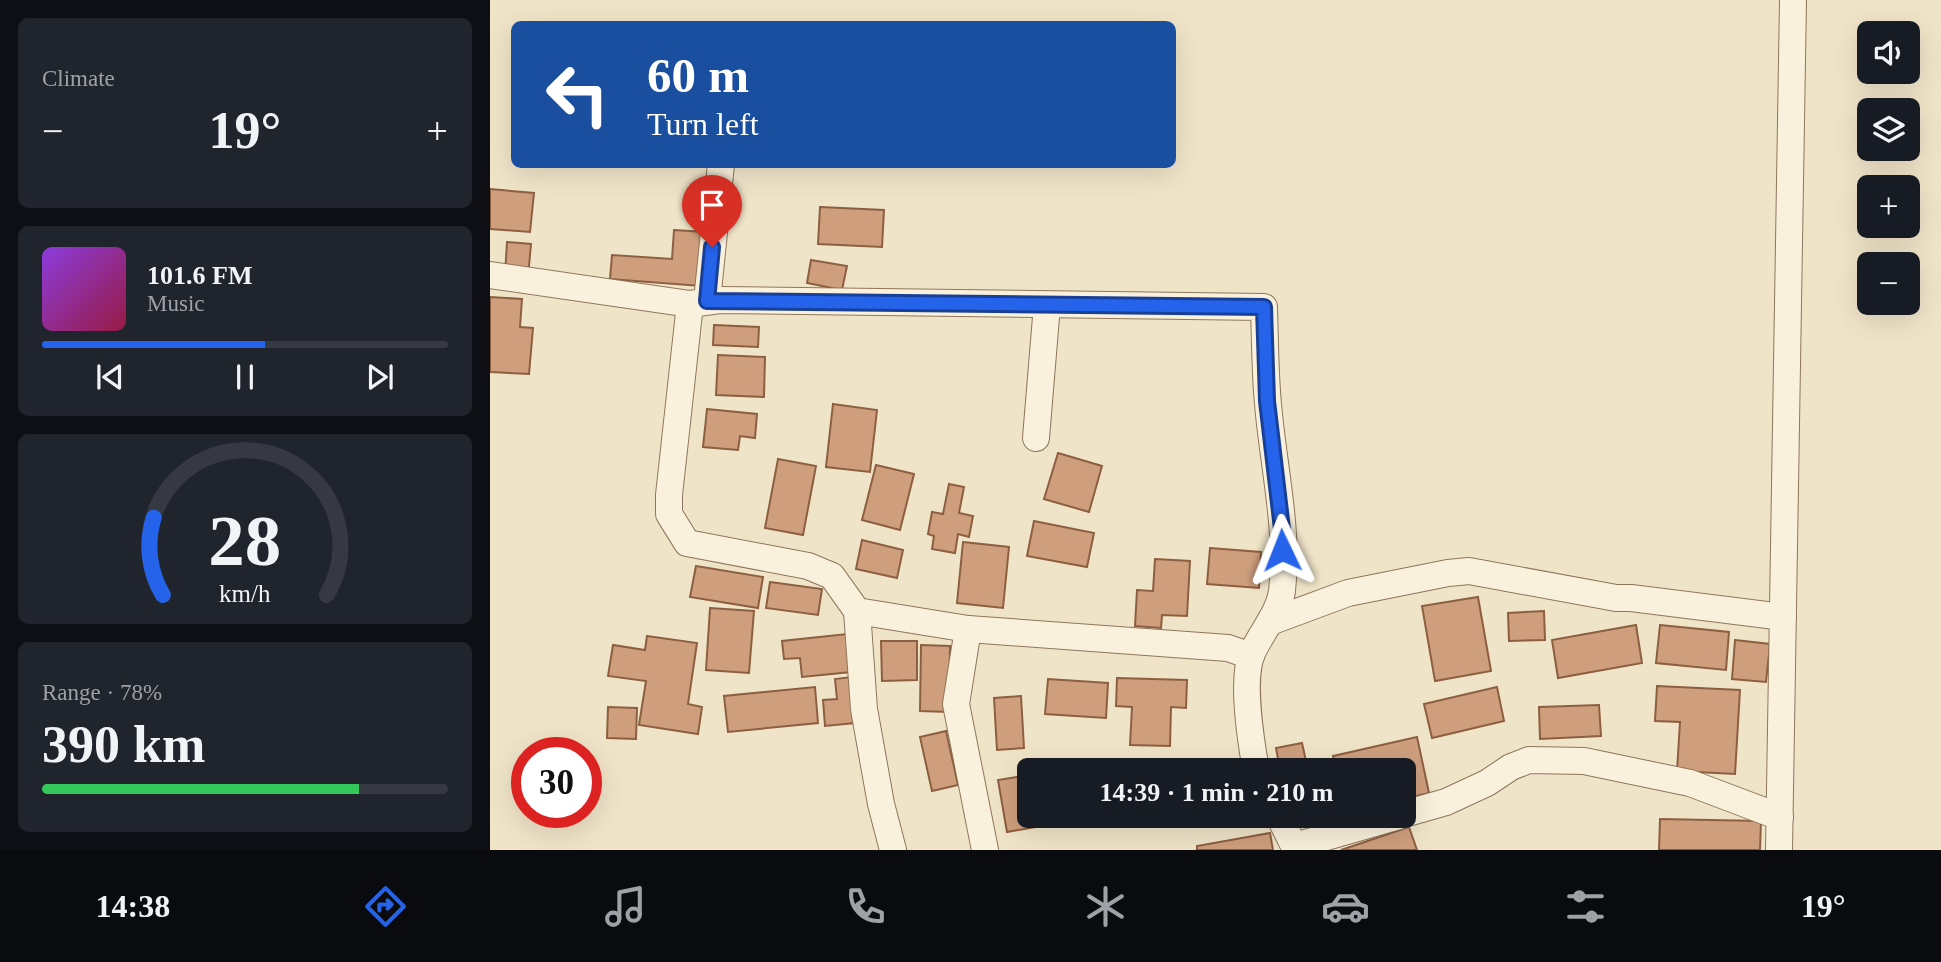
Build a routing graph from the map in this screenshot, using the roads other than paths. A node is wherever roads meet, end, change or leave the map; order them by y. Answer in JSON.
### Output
{"nodes":[{"id":1,"x":1793,"y":0,"type":"edge"},
{"id":2,"x":720,"y":168,"type":"edge"},
{"id":3,"x":490,"y":275,"type":"edge"},
{"id":4,"x":698,"y":303,"type":"junction"},
{"id":5,"x":1047,"y":305,"type":"junction"},
{"id":6,"x":1036,"y":439,"type":"dead end"},
{"id":7,"x":857,"y":611,"type":"junction"},
{"id":8,"x":1783,"y":617,"type":"junction"},
{"id":9,"x":1270,"y":622,"type":"junction"},
{"id":10,"x":968,"y":629,"type":"junction"},
{"id":11,"x":1251,"y":656,"type":"junction"},
{"id":12,"x":1254,"y":758,"type":"edge"},
{"id":13,"x":1416,"y":811,"type":"edge"},
{"id":14,"x":1780,"y":817,"type":"junction"},
{"id":15,"x":1285,"y":828,"type":"edge"},
{"id":16,"x":1359,"y":828,"type":"edge"},
{"id":17,"x":1295,"y":848,"type":"edge"},
{"id":18,"x":893,"y":850,"type":"edge"},
{"id":19,"x":985,"y":850,"type":"edge"},
{"id":20,"x":1779,"y":850,"type":"edge"}],
"edges":[{"from":1,"to":8,"type":"street"},
{"from":2,"to":4,"type":"street"},
{"from":3,"to":4,"type":"street"},
{"from":4,"to":5,"type":"street"},
{"from":4,"to":7,"type":"street"},
{"from":5,"to":6,"type":"street"},
{"from":5,"to":9,"type":"street"},
{"from":7,"to":10,"type":"street"},
{"from":7,"to":18,"type":"street"},
{"from":8,"to":9,"type":"street"},
{"from":8,"to":14,"type":"street"},
{"from":9,"to":11,"type":"street"},
{"from":10,"to":11,"type":"street"},
{"from":10,"to":19,"type":"street"},
{"from":11,"to":12,"type":"street"},
{"from":13,"to":14,"type":"street"},
{"from":14,"to":20,"type":"street"},
{"from":15,"to":17,"type":"street"},
{"from":16,"to":17,"type":"street"}]}
